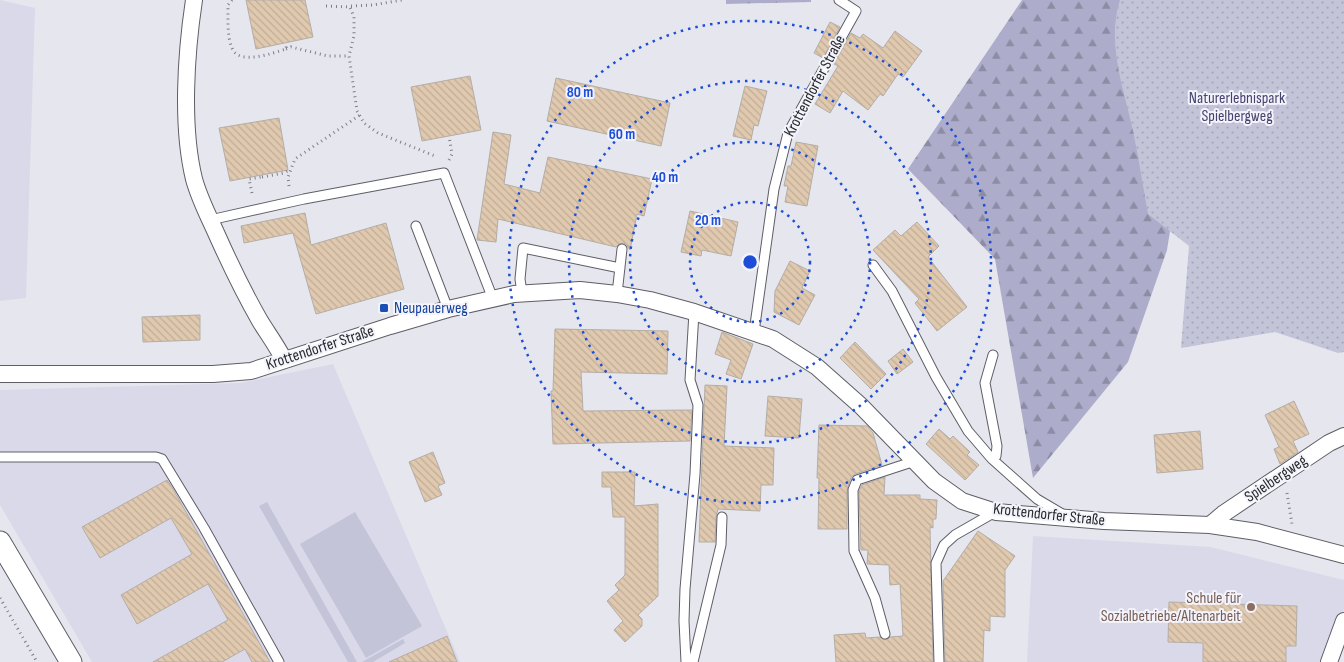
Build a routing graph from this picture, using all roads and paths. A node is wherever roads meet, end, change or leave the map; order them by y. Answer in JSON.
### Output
{"nodes":[{"id":1,"x":194,"y":0,"type":"edge"},
{"id":2,"x":232,"y":0,"type":"edge"},
{"id":3,"x":402,"y":0,"type":"edge"},
{"id":4,"x":840,"y":0,"type":"edge"},
{"id":5,"x":326,"y":6,"type":"dead end"},
{"id":6,"x":350,"y":6,"type":"junction"},
{"id":7,"x":287,"y":43,"type":"dead end"},
{"id":8,"x":286,"y":49,"type":"junction"},
{"id":9,"x":349,"y":56,"type":"junction"},
{"id":10,"x":360,"y":115,"type":"junction"},
{"id":11,"x":449,"y":136,"type":"dead end"},
{"id":12,"x":435,"y":156,"type":"dead end"},
{"id":13,"x":290,"y":169,"type":"junction"},
{"id":14,"x":444,"y":172,"type":"junction"},
{"id":15,"x":289,"y":186,"type":"dead end"},
{"id":16,"x":252,"y":193,"type":"dead end"},
{"id":17,"x":210,"y":220,"type":"junction"},
{"id":18,"x":416,"y":226,"type":"dead end"},
{"id":19,"x":622,"y":249,"type":"dead end"},
{"id":20,"x":873,"y":265,"type":"dead end"},
{"id":21,"x":620,"y":268,"type":"junction"},
{"id":22,"x":522,"y":293,"type":"junction"},
{"id":23,"x":617,"y":294,"type":"junction"},
{"id":24,"x":493,"y":299,"type":"junction"},
{"id":25,"x":448,"y":309,"type":"junction"},
{"id":26,"x":694,"y":312,"type":"junction"},
{"id":27,"x":754,"y":332,"type":"junction"},
{"id":28,"x":993,"y":355,"type":"dead end"},
{"id":29,"x":284,"y":360,"type":"junction"},
{"id":30,"x":0,"y":374,"type":"edge"},
{"id":31,"x":1344,"y":436,"type":"edge"},
{"id":32,"x":0,"y":457,"type":"edge"},
{"id":33,"x":992,"y":459,"type":"junction"},
{"id":34,"x":915,"y":461,"type":"junction"},
{"id":35,"x":1287,"y":472,"type":"junction"},
{"id":36,"x":996,"y":512,"type":"junction"},
{"id":37,"x":722,"y":517,"type":"dead end"},
{"id":38,"x":1071,"y":518,"type":"junction"},
{"id":39,"x":1210,"y":525,"type":"junction"},
{"id":40,"x":0,"y":542,"type":"edge"},
{"id":41,"x":1296,"y":542,"type":"junction"},
{"id":42,"x":1344,"y":555,"type":"edge"},
{"id":43,"x":0,"y":598,"type":"edge"},
{"id":44,"x":1344,"y":621,"type":"edge"},
{"id":45,"x":885,"y":634,"type":"dead end"},
{"id":46,"x":37,"y":662,"type":"edge"},
{"id":47,"x":71,"y":662,"type":"edge"},
{"id":48,"x":279,"y":662,"type":"edge"},
{"id":49,"x":686,"y":662,"type":"edge"},
{"id":50,"x":693,"y":662,"type":"edge"},
{"id":51,"x":939,"y":662,"type":"edge"},
{"id":52,"x":1329,"y":662,"type":"edge"}],
"edges":[{"from":1,"to":17,"type":"street"},
{"from":2,"to":8,"type":"path"},
{"from":3,"to":6,"type":"path"},
{"from":4,"to":27,"type":"lane","name":"Krottendorfer Straße"},
{"from":5,"to":6,"type":"path"},
{"from":6,"to":9,"type":"path"},
{"from":7,"to":8,"type":"path"},
{"from":8,"to":9,"type":"path"},
{"from":9,"to":10,"type":"path"},
{"from":10,"to":12,"type":"path"},
{"from":10,"to":13,"type":"path"},
{"from":11,"to":14,"type":"path"},
{"from":13,"to":15,"type":"path"},
{"from":13,"to":16,"type":"path"},
{"from":14,"to":17,"type":"lane"},
{"from":14,"to":24,"type":"lane"},
{"from":17,"to":29,"type":"street"},
{"from":18,"to":25,"type":"lane"},
{"from":19,"to":21,"type":"lane"},
{"from":20,"to":33,"type":"lane"},
{"from":21,"to":22,"type":"lane"},
{"from":21,"to":23,"type":"lane"},
{"from":22,"to":23,"type":"street","name":"Krottendorfer Straße"},
{"from":22,"to":24,"type":"street","name":"Krottendorfer Straße"},
{"from":23,"to":26,"type":"street","name":"Krottendorfer Straße"},
{"from":24,"to":25,"type":"street","name":"Krottendorfer Straße"},
{"from":25,"to":29,"type":"street","name":"Krottendorfer Straße"},
{"from":26,"to":27,"type":"street","name":"Krottendorfer Straße"},
{"from":26,"to":49,"type":"lane"},
{"from":27,"to":34,"type":"street","name":"Krottendorfer Straße"},
{"from":28,"to":33,"type":"lane"},
{"from":29,"to":30,"type":"street","name":"Krottendorfer Straße"},
{"from":31,"to":35,"type":"street","name":"Spielbergweg"},
{"from":32,"to":48,"type":"lane"},
{"from":33,"to":38,"type":"lane"},
{"from":34,"to":36,"type":"street","name":"Krottendorfer Straße"},
{"from":34,"to":45,"type":"lane"},
{"from":35,"to":39,"type":"street","name":"Spielbergweg"},
{"from":35,"to":41,"type":"path"},
{"from":36,"to":38,"type":"street","name":"Krottendorfer Straße"},
{"from":36,"to":51,"type":"lane"},
{"from":37,"to":50,"type":"lane"},
{"from":38,"to":39,"type":"street","name":"Krottendorfer Straße"},
{"from":39,"to":41,"type":"street","name":"Krottendorfer Straße"},
{"from":40,"to":47,"type":"street"},
{"from":41,"to":42,"type":"street","name":"Krottendorfer Straße"},
{"from":43,"to":46,"type":"path"},
{"from":44,"to":52,"type":"street"}]}
